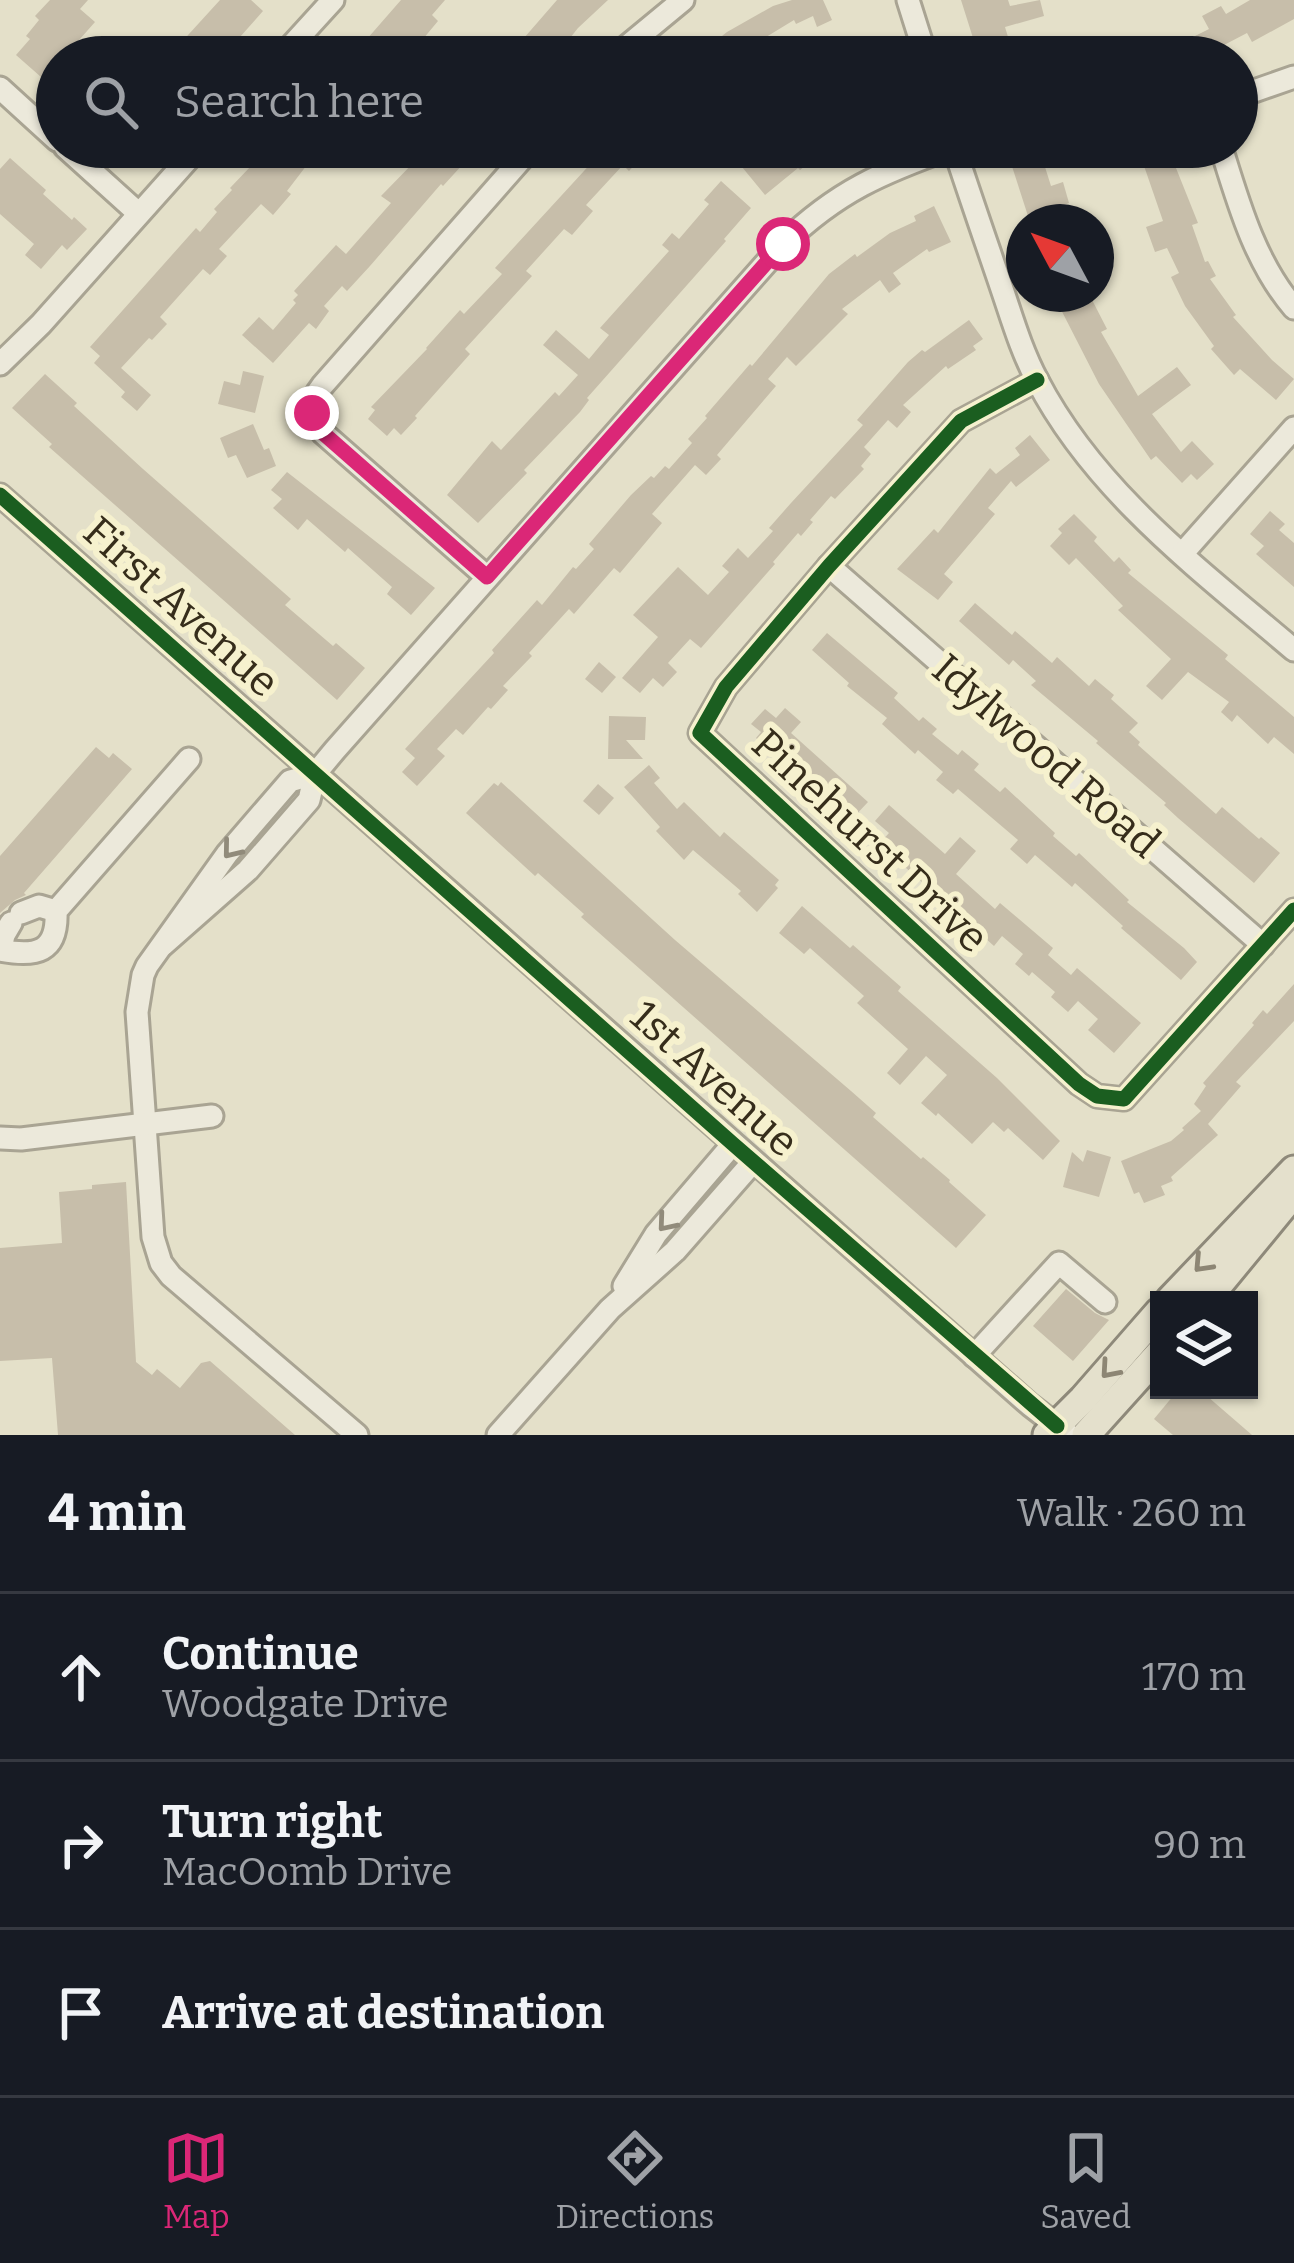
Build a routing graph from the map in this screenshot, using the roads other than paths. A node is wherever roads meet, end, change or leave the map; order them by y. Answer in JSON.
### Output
{"nodes":[{"id":1,"x":333,"y":0,"type":"edge"},
{"id":2,"x":683,"y":0,"type":"edge"},
{"id":3,"x":908,"y":0,"type":"edge"},
{"id":4,"x":300,"y":36,"type":"edge"},
{"id":5,"x":639,"y":36,"type":"edge"},
{"id":6,"x":919,"y":36,"type":"edge"},
{"id":7,"x":1294,"y":76,"type":"edge"},
{"id":8,"x":0,"y":88,"type":"edge"},
{"id":9,"x":1258,"y":90,"type":"edge"},
{"id":10,"x":36,"y":121,"type":"edge"},
{"id":11,"x":88,"y":168,"type":"edge"},
{"id":12,"x":180,"y":168,"type":"edge"},
{"id":13,"x":514,"y":168,"type":"edge"},
{"id":14,"x":899,"y":168,"type":"edge"},
{"id":15,"x":960,"y":168,"type":"edge"},
{"id":16,"x":1228,"y":168,"type":"edge"},
{"id":17,"x":138,"y":213,"type":"junction"},
{"id":18,"x":1294,"y":308,"type":"edge"},
{"id":19,"x":0,"y":364,"type":"edge"},
{"id":20,"x":1037,"y":380,"type":"junction"},
{"id":21,"x":1294,"y":428,"type":"edge"},
{"id":22,"x":0,"y":495,"type":"edge"},
{"id":23,"x":1183,"y":554,"type":"junction"},
{"id":24,"x":829,"y":566,"type":"junction"},
{"id":25,"x":487,"y":577,"type":"junction"},
{"id":26,"x":1294,"y":650,"type":"edge"},
{"id":27,"x":190,"y":759,"type":"dead end"},
{"id":28,"x":315,"y":774,"type":"junction"},
{"id":29,"x":1294,"y":910,"type":"edge"},
{"id":30,"x":56,"y":911,"type":"junction"},
{"id":31,"x":1263,"y":945,"type":"junction"},
{"id":32,"x":1,"y":949,"type":"edge"},
{"id":33,"x":212,"y":1116,"type":"dead end"},
{"id":34,"x":146,"y":1124,"type":"junction"},
{"id":35,"x":0,"y":1138,"type":"edge"},
{"id":36,"x":733,"y":1144,"type":"junction"},
{"id":37,"x":753,"y":1162,"type":"junction"},
{"id":38,"x":1294,"y":1170,"type":"edge"},
{"id":39,"x":1294,"y":1193,"type":"edge"},
{"id":40,"x":1179,"y":1291,"type":"edge"},
{"id":41,"x":1213,"y":1291,"type":"edge"},
{"id":42,"x":1105,"y":1302,"type":"dead end"},
{"id":43,"x":610,"y":1309,"type":"junction"},
{"id":44,"x":1150,"y":1323,"type":"edge"},
{"id":45,"x":974,"y":1356,"type":"junction"},
{"id":46,"x":1150,"y":1364,"type":"edge"},
{"id":47,"x":1058,"y":1432,"type":"edge"},
{"id":48,"x":357,"y":1435,"type":"edge"},
{"id":49,"x":498,"y":1435,"type":"edge"},
{"id":50,"x":1086,"y":1435,"type":"edge"}],
"edges":[{"from":1,"to":4,"type":"street"},
{"from":2,"to":5,"type":"street"},
{"from":3,"to":6,"type":"street"},
{"from":7,"to":9,"type":"street"},
{"from":8,"to":10,"type":"street"},
{"from":11,"to":17,"type":"street"},
{"from":12,"to":17,"type":"street"},
{"from":13,"to":25,"type":"street"},
{"from":14,"to":25,"type":"street"},
{"from":15,"to":20,"type":"street"},
{"from":16,"to":18,"type":"street"},
{"from":17,"to":19,"type":"street"},
{"from":20,"to":23,"type":"street"},
{"from":20,"to":24,"type":"street","name":"Pinehurst Drive"},
{"from":21,"to":23,"type":"street"},
{"from":22,"to":28,"type":"street","name":"First Avenue"},
{"from":23,"to":26,"type":"street"},
{"from":24,"to":31,"type":"street","name":"Idylwood Road"},
{"from":24,"to":31,"type":"street","name":"Pinehurst Drive"},
{"from":25,"to":28,"type":"street"},
{"from":27,"to":30,"type":"street"},
{"from":28,"to":34,"type":"street"},
{"from":28,"to":36,"type":"street","name":"1st Avenue"},
{"from":29,"to":31,"type":"street","name":"Pinehurst Drive"},
{"from":30,"to":32,"type":"street"},
{"from":30,"to":32,"type":"street"},
{"from":33,"to":34,"type":"street"},
{"from":34,"to":35,"type":"street"},
{"from":34,"to":48,"type":"street"},
{"from":36,"to":37,"type":"street","name":"1st Avenue"},
{"from":36,"to":43,"type":"street","one_way":true},
{"from":37,"to":43,"type":"street"},
{"from":37,"to":45,"type":"street","name":"1st Avenue"},
{"from":38,"to":40,"type":"main road","one_way":true},
{"from":39,"to":41,"type":"main road"},
{"from":42,"to":45,"type":"street"},
{"from":43,"to":49,"type":"street"},
{"from":44,"to":47,"type":"main road","one_way":true},
{"from":45,"to":47,"type":"street","name":"1st Avenue"},
{"from":46,"to":50,"type":"main road"}]}
